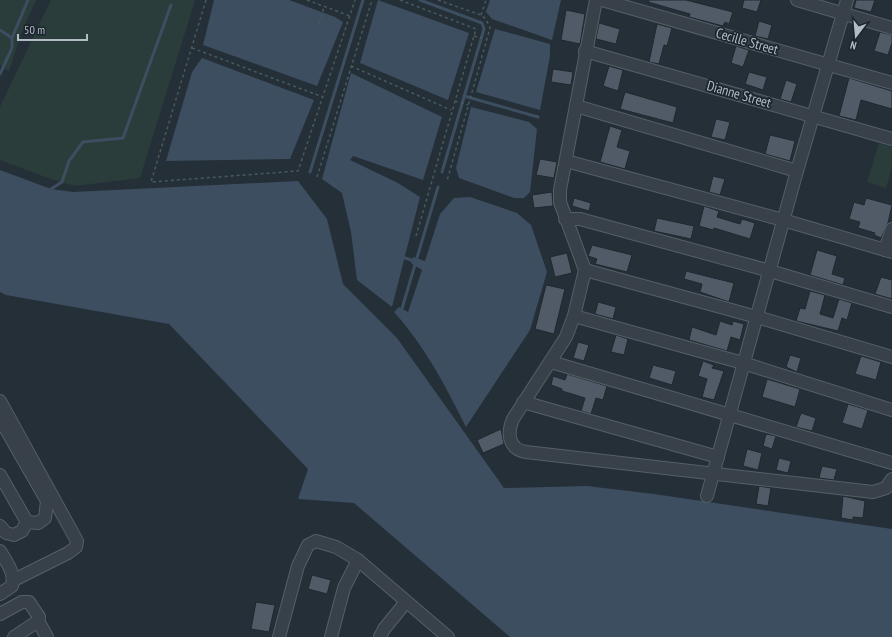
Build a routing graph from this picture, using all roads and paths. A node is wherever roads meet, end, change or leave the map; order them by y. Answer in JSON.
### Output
{"nodes":[{"id":1,"x":206,"y":0,"type":"edge"},
{"id":2,"x":307,"y":0,"type":"edge"},
{"id":3,"x":356,"y":0,"type":"edge"},
{"id":4,"x":372,"y":0,"type":"edge"},
{"id":5,"x":400,"y":0,"type":"edge"},
{"id":6,"x":438,"y":0,"type":"edge"},
{"id":7,"x":486,"y":0,"type":"edge"},
{"id":8,"x":596,"y":0,"type":"edge"},
{"id":9,"x":602,"y":0,"type":"edge"},
{"id":10,"x":797,"y":0,"type":"edge"},
{"id":11,"x":846,"y":0,"type":"edge"},
{"id":12,"x":324,"y":6,"type":"junction"},
{"id":13,"x":842,"y":14,"type":"junction"},
{"id":14,"x":481,"y":15,"type":"junction"},
{"id":15,"x":350,"y":16,"type":"junction"},
{"id":16,"x":319,"y":23,"type":"dead end"},
{"id":17,"x":892,"y":28,"type":"edge"},
{"id":18,"x":475,"y":36,"type":"junction"},
{"id":19,"x":487,"y":39,"type":"junction"},
{"id":20,"x":192,"y":48,"type":"junction"},
{"id":21,"x":585,"y":51,"type":"junction"},
{"id":22,"x":829,"y":64,"type":"junction"},
{"id":23,"x":350,"y":66,"type":"junction"},
{"id":24,"x":892,"y":83,"type":"edge"},
{"id":25,"x":323,"y":97,"type":"junction"},
{"id":26,"x":454,"y":101,"type":"junction"},
{"id":27,"x":468,"y":104,"type":"junction"},
{"id":28,"x":576,"y":106,"type":"junction"},
{"id":29,"x":451,"y":110,"type":"junction"},
{"id":30,"x":814,"y":115,"type":"junction"},
{"id":31,"x":892,"y":139,"type":"edge"},
{"id":32,"x":566,"y":161,"type":"junction"},
{"id":33,"x":797,"y":171,"type":"junction"},
{"id":34,"x":317,"y":177,"type":"dead end"},
{"id":35,"x":447,"y":181,"type":"dead end"},
{"id":36,"x":565,"y":219,"type":"junction"},
{"id":37,"x":783,"y":220,"type":"junction"},
{"id":38,"x":892,"y":229,"type":"edge"},
{"id":39,"x":416,"y":236,"type":"dead end"},
{"id":40,"x":888,"y":251,"type":"edge"},
{"id":41,"x":585,"y":270,"type":"junction"},
{"id":42,"x":770,"y":271,"type":"junction"},
{"id":43,"x":892,"y":307,"type":"edge"},
{"id":44,"x":574,"y":316,"type":"junction"},
{"id":45,"x":757,"y":317,"type":"junction"},
{"id":46,"x":892,"y":357,"type":"edge"},
{"id":47,"x":551,"y":362,"type":"junction"},
{"id":48,"x":743,"y":363,"type":"junction"},
{"id":49,"x":0,"y":400,"type":"edge"},
{"id":50,"x":523,"y":402,"type":"junction"},
{"id":51,"x":892,"y":410,"type":"edge"},
{"id":52,"x":730,"y":414,"type":"junction"},
{"id":53,"x":0,"y":419,"type":"edge"},
{"id":54,"x":718,"y":457,"type":"junction"},
{"id":55,"x":892,"y":463,"type":"edge"},
{"id":56,"x":713,"y":474,"type":"junction"},
{"id":57,"x":0,"y":475,"type":"edge"},
{"id":58,"x":892,"y":479,"type":"edge"},
{"id":59,"x":707,"y":496,"type":"dead end"},
{"id":60,"x":27,"y":522,"type":"junction"},
{"id":61,"x":0,"y":526,"type":"edge"},
{"id":62,"x":0,"y":551,"type":"edge"},
{"id":63,"x":358,"y":560,"type":"junction"},
{"id":64,"x":14,"y":580,"type":"junction"},
{"id":65,"x":1,"y":592,"type":"edge"},
{"id":66,"x":406,"y":602,"type":"junction"},
{"id":67,"x":0,"y":614,"type":"edge"},
{"id":68,"x":38,"y":621,"type":"junction"},
{"id":69,"x":14,"y":637,"type":"edge"},
{"id":70,"x":47,"y":637,"type":"edge"},
{"id":71,"x":279,"y":637,"type":"edge"},
{"id":72,"x":331,"y":637,"type":"edge"},
{"id":73,"x":380,"y":637,"type":"edge"},
{"id":74,"x":448,"y":637,"type":"edge"}],
"edges":[{"from":1,"to":20,"type":"path"},
{"from":2,"to":12,"type":"path"},
{"from":3,"to":15,"type":"path"},
{"from":4,"to":23,"type":"path"},
{"from":5,"to":18,"type":"path"},
{"from":6,"to":14,"type":"path"},
{"from":7,"to":14,"type":"path"},
{"from":8,"to":21,"type":"street"},
{"from":9,"to":22,"type":"street","name":"Cecille Street"},
{"from":10,"to":13,"type":"street"},
{"from":11,"to":13,"type":"street"},
{"from":12,"to":15,"type":"path"},
{"from":12,"to":16,"type":"path"},
{"from":13,"to":17,"type":"street"},
{"from":13,"to":22,"type":"street"},
{"from":14,"to":19,"type":"path"},
{"from":15,"to":25,"type":"path"},
{"from":18,"to":19,"type":"path"},
{"from":18,"to":26,"type":"path"},
{"from":19,"to":27,"type":"path"},
{"from":20,"to":25,"type":"path"},
{"from":20,"to":25,"type":"path"},
{"from":21,"to":28,"type":"street"},
{"from":21,"to":30,"type":"street","name":"Dianne Street"},
{"from":22,"to":24,"type":"street","name":"Cecille Street"},
{"from":22,"to":30,"type":"street"},
{"from":23,"to":29,"type":"path"},
{"from":23,"to":34,"type":"path"},
{"from":26,"to":27,"type":"path"},
{"from":26,"to":29,"type":"path"},
{"from":27,"to":35,"type":"path"},
{"from":28,"to":32,"type":"street"},
{"from":28,"to":33,"type":"street"},
{"from":29,"to":39,"type":"path"},
{"from":30,"to":31,"type":"street","name":"Dianne Street"},
{"from":30,"to":33,"type":"street"},
{"from":32,"to":36,"type":"street"},
{"from":32,"to":37,"type":"street"},
{"from":33,"to":37,"type":"street"},
{"from":36,"to":41,"type":"street"},
{"from":36,"to":42,"type":"street"},
{"from":37,"to":40,"type":"street"},
{"from":37,"to":42,"type":"street"},
{"from":38,"to":40,"type":"street"},
{"from":41,"to":44,"type":"street"},
{"from":41,"to":45,"type":"street"},
{"from":42,"to":43,"type":"street"},
{"from":42,"to":45,"type":"street"},
{"from":44,"to":47,"type":"street"},
{"from":44,"to":48,"type":"street"},
{"from":45,"to":46,"type":"street"},
{"from":45,"to":48,"type":"street"},
{"from":47,"to":50,"type":"street"},
{"from":47,"to":52,"type":"street"},
{"from":48,"to":51,"type":"street"},
{"from":48,"to":52,"type":"street"},
{"from":49,"to":64,"type":"street"},
{"from":50,"to":54,"type":"street"},
{"from":50,"to":56,"type":"street"},
{"from":52,"to":54,"type":"street"},
{"from":52,"to":55,"type":"street"},
{"from":53,"to":60,"type":"street"},
{"from":54,"to":56,"type":"street"},
{"from":56,"to":58,"type":"street"},
{"from":56,"to":59,"type":"street"},
{"from":57,"to":60,"type":"street"},
{"from":60,"to":61,"type":"street"},
{"from":62,"to":64,"type":"street"},
{"from":63,"to":66,"type":"street"},
{"from":63,"to":71,"type":"street"},
{"from":63,"to":72,"type":"street"},
{"from":64,"to":65,"type":"street"},
{"from":66,"to":73,"type":"street"},
{"from":66,"to":74,"type":"street"},
{"from":67,"to":68,"type":"street"},
{"from":68,"to":69,"type":"street"},
{"from":68,"to":70,"type":"street"}]}
